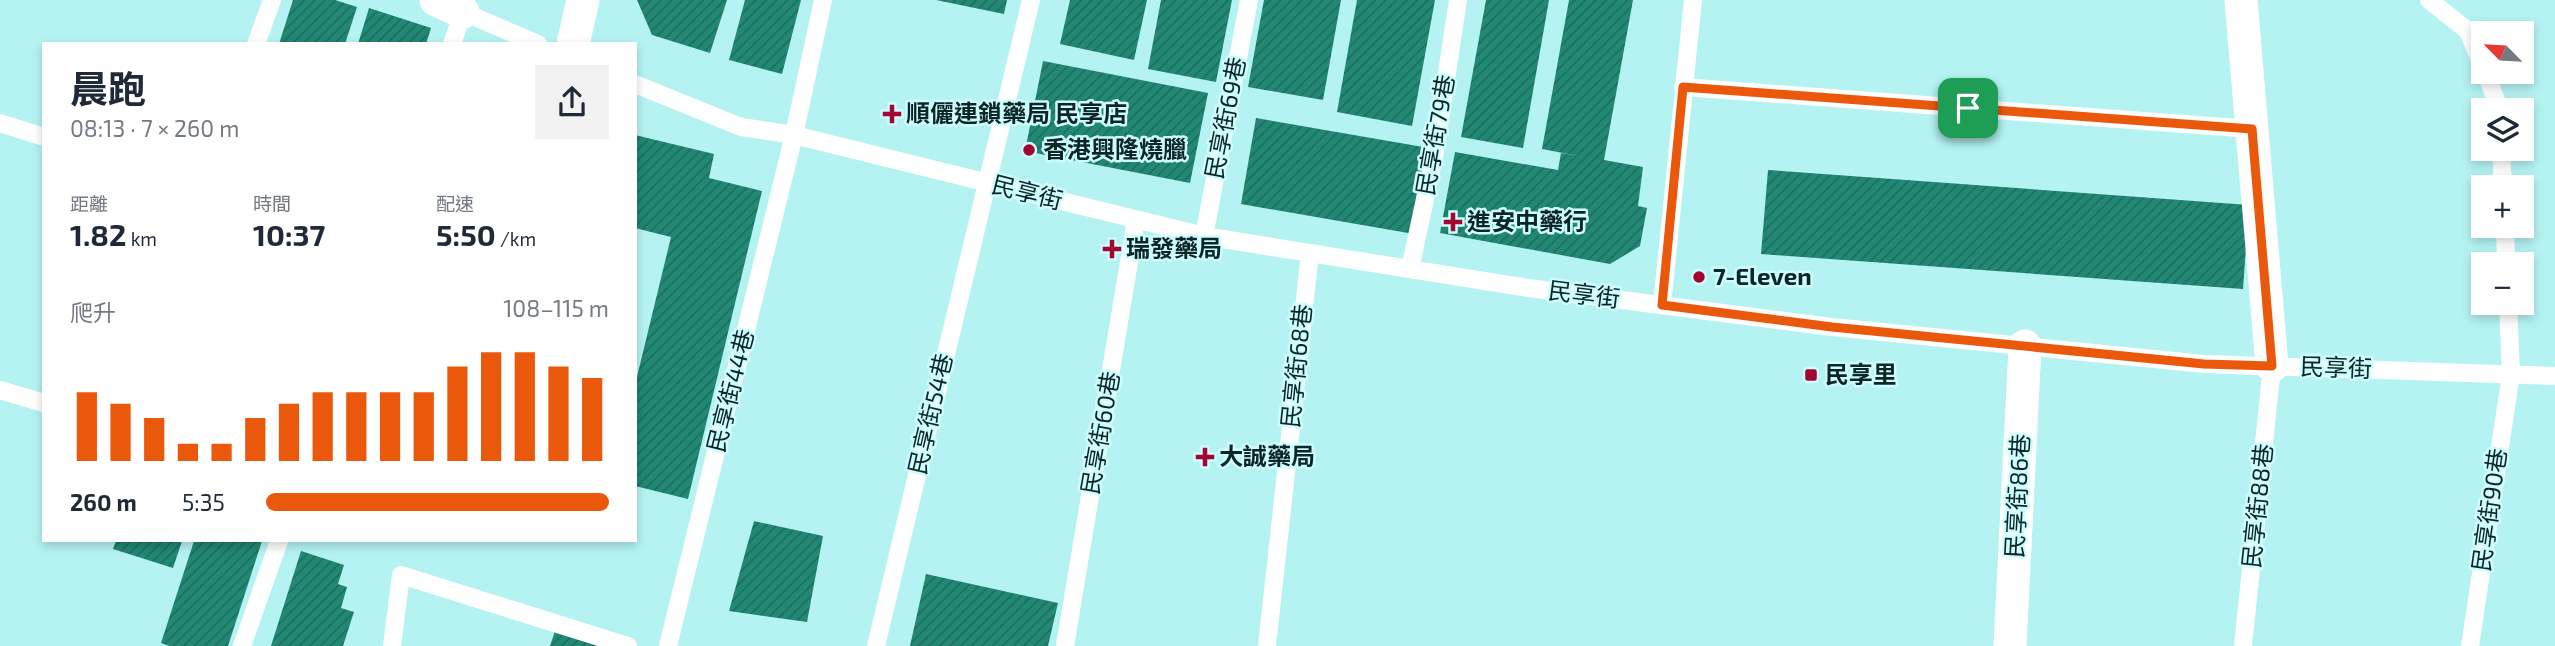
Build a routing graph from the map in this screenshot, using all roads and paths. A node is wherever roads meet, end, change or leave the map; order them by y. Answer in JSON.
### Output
{"nodes":[{"id":1,"x":272,"y":0,"type":"edge"},
{"id":2,"x":583,"y":0,"type":"edge"},
{"id":3,"x":823,"y":0,"type":"edge"},
{"id":4,"x":1031,"y":0,"type":"edge"},
{"id":5,"x":1249,"y":0,"type":"edge"},
{"id":6,"x":1458,"y":0,"type":"edge"},
{"id":7,"x":1693,"y":0,"type":"edge"},
{"id":8,"x":2241,"y":0,"type":"edge"},
{"id":9,"x":2429,"y":0,"type":"edge"},
{"id":10,"x":449,"y":6,"type":"edge"},
{"id":11,"x":2471,"y":38,"type":"edge"},
{"id":12,"x":257,"y":42,"type":"edge"},
{"id":13,"x":452,"y":42,"type":"edge"},
{"id":14,"x":533,"y":42,"type":"edge"},
{"id":15,"x":572,"y":42,"type":"edge"},
{"id":16,"x":637,"y":85,"type":"edge"},
{"id":17,"x":1683,"y":87,"type":"junction"},
{"id":18,"x":0,"y":123,"type":"edge"},
{"id":19,"x":2252,"y":129,"type":"junction"},
{"id":20,"x":794,"y":135,"type":"junction"},
{"id":21,"x":42,"y":136,"type":"edge"},
{"id":22,"x":986,"y":183,"type":"junction"},
{"id":23,"x":1136,"y":220,"type":"junction"},
{"id":24,"x":1204,"y":236,"type":"junction"},
{"id":25,"x":1310,"y":253,"type":"junction"},
{"id":26,"x":1410,"y":269,"type":"junction"},
{"id":27,"x":1662,"y":305,"type":"junction"},
{"id":28,"x":2509,"y":315,"type":"edge"},
{"id":29,"x":2025,"y":346,"type":"junction"},
{"id":30,"x":2272,"y":366,"type":"junction"},
{"id":31,"x":2511,"y":374,"type":"junction"},
{"id":32,"x":2555,"y":376,"type":"edge"},
{"id":33,"x":0,"y":390,"type":"edge"},
{"id":34,"x":42,"y":402,"type":"edge"},
{"id":35,"x":279,"y":542,"type":"edge"},
{"id":36,"x":242,"y":646,"type":"edge"},
{"id":37,"x":392,"y":646,"type":"edge"},
{"id":38,"x":628,"y":646,"type":"edge"},
{"id":39,"x":668,"y":646,"type":"edge"},
{"id":40,"x":876,"y":646,"type":"edge"},
{"id":41,"x":1065,"y":646,"type":"edge"},
{"id":42,"x":1267,"y":646,"type":"edge"},
{"id":43,"x":2010,"y":646,"type":"edge"},
{"id":44,"x":2243,"y":646,"type":"edge"},
{"id":45,"x":2470,"y":646,"type":"edge"}],
"edges":[{"from":1,"to":12,"type":"lane"},
{"from":2,"to":15,"type":"street"},
{"from":3,"to":20,"type":"lane","name":"民享街44巷"},
{"from":4,"to":22,"type":"lane","name":"民享街54巷"},
{"from":5,"to":24,"type":"lane","name":"民享街69巷"},
{"from":6,"to":26,"type":"lane","name":"民享街79巷"},
{"from":7,"to":17,"type":"lane"},
{"from":8,"to":19,"type":"street"},
{"from":9,"to":11,"type":"lane"},
{"from":10,"to":13,"type":"lane"},
{"from":10,"to":14,"type":"lane"},
{"from":16,"to":20,"type":"lane","name":"民享街"},
{"from":17,"to":19,"type":"lane"},
{"from":17,"to":27,"type":"lane"},
{"from":18,"to":21,"type":"lane"},
{"from":19,"to":30,"type":"street"},
{"from":20,"to":22,"type":"lane","name":"民享街"},
{"from":20,"to":39,"type":"lane","name":"民享街44巷"},
{"from":22,"to":23,"type":"lane","name":"民享街"},
{"from":22,"to":40,"type":"lane","name":"民享街54巷"},
{"from":23,"to":24,"type":"lane","name":"民享街"},
{"from":23,"to":41,"type":"lane","name":"民享街60巷"},
{"from":24,"to":25,"type":"lane","name":"民享街"},
{"from":25,"to":26,"type":"lane","name":"民享街"},
{"from":25,"to":42,"type":"lane","name":"民享街68巷"},
{"from":26,"to":27,"type":"lane","name":"民享街"},
{"from":27,"to":29,"type":"lane","name":"民享街"},
{"from":28,"to":31,"type":"lane","name":"民享街90巷"},
{"from":29,"to":30,"type":"lane","name":"民享街"},
{"from":29,"to":43,"type":"street","name":"民享街86巷"},
{"from":30,"to":31,"type":"lane","name":"民享街"},
{"from":30,"to":44,"type":"lane","name":"民享街88巷"},
{"from":31,"to":32,"type":"lane","name":"民享街"},
{"from":31,"to":45,"type":"lane","name":"民享街90巷"},
{"from":33,"to":34,"type":"lane"},
{"from":35,"to":36,"type":"lane"},
{"from":37,"to":38,"type":"lane"}]}
